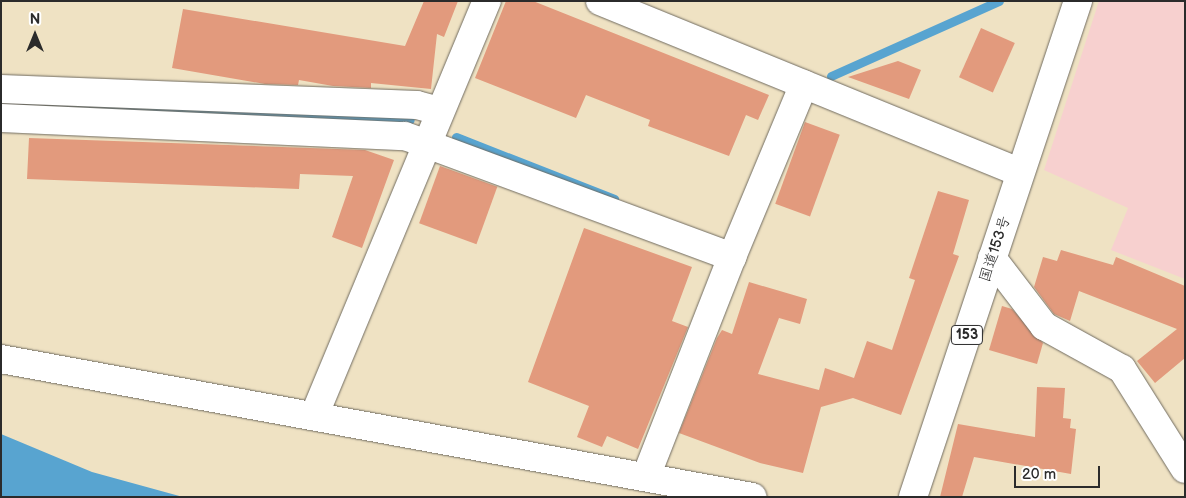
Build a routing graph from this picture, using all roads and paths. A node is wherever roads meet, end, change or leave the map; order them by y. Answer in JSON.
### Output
{"nodes":[{"id":1,"x":487,"y":1,"type":"edge"},
{"id":2,"x":600,"y":1,"type":"edge"},
{"id":3,"x":1078,"y":1,"type":"edge"},
{"id":4,"x":804,"y":84,"type":"junction"},
{"id":5,"x":1,"y":89,"type":"edge"},
{"id":6,"x":439,"y":111,"type":"junction"},
{"id":7,"x":1,"y":118,"type":"edge"},
{"id":8,"x":426,"y":141,"type":"junction"},
{"id":9,"x":1019,"y":172,"type":"junction"},
{"id":10,"x":732,"y":257,"type":"junction"},
{"id":11,"x":992,"y":258,"type":"junction"},
{"id":12,"x":1,"y":359,"type":"edge"},
{"id":13,"x":314,"y":416,"type":"junction"},
{"id":14,"x":1185,"y":468,"type":"edge"},
{"id":15,"x":646,"y":476,"type":"junction"},
{"id":16,"x":752,"y":497,"type":"edge"},
{"id":17,"x":913,"y":497,"type":"edge"}],
"edges":[{"from":1,"to":6,"type":"main road"},
{"from":2,"to":4,"type":"main road"},
{"from":3,"to":9,"type":"main road","name":"国道153号","number":"153"},
{"from":4,"to":9,"type":"main road"},
{"from":4,"to":10,"type":"main road"},
{"from":5,"to":6,"type":"main road"},
{"from":6,"to":8,"type":"main road"},
{"from":7,"to":8,"type":"main road"},
{"from":8,"to":10,"type":"main road"},
{"from":8,"to":13,"type":"main road"},
{"from":9,"to":11,"type":"main road","name":"国道153号","number":"153"},
{"from":10,"to":15,"type":"main road"},
{"from":11,"to":14,"type":"main road"},
{"from":11,"to":17,"type":"main road","name":"国道153号","number":"153"},
{"from":12,"to":13,"type":"main road"},
{"from":13,"to":15,"type":"main road"},
{"from":15,"to":16,"type":"main road"}]}
